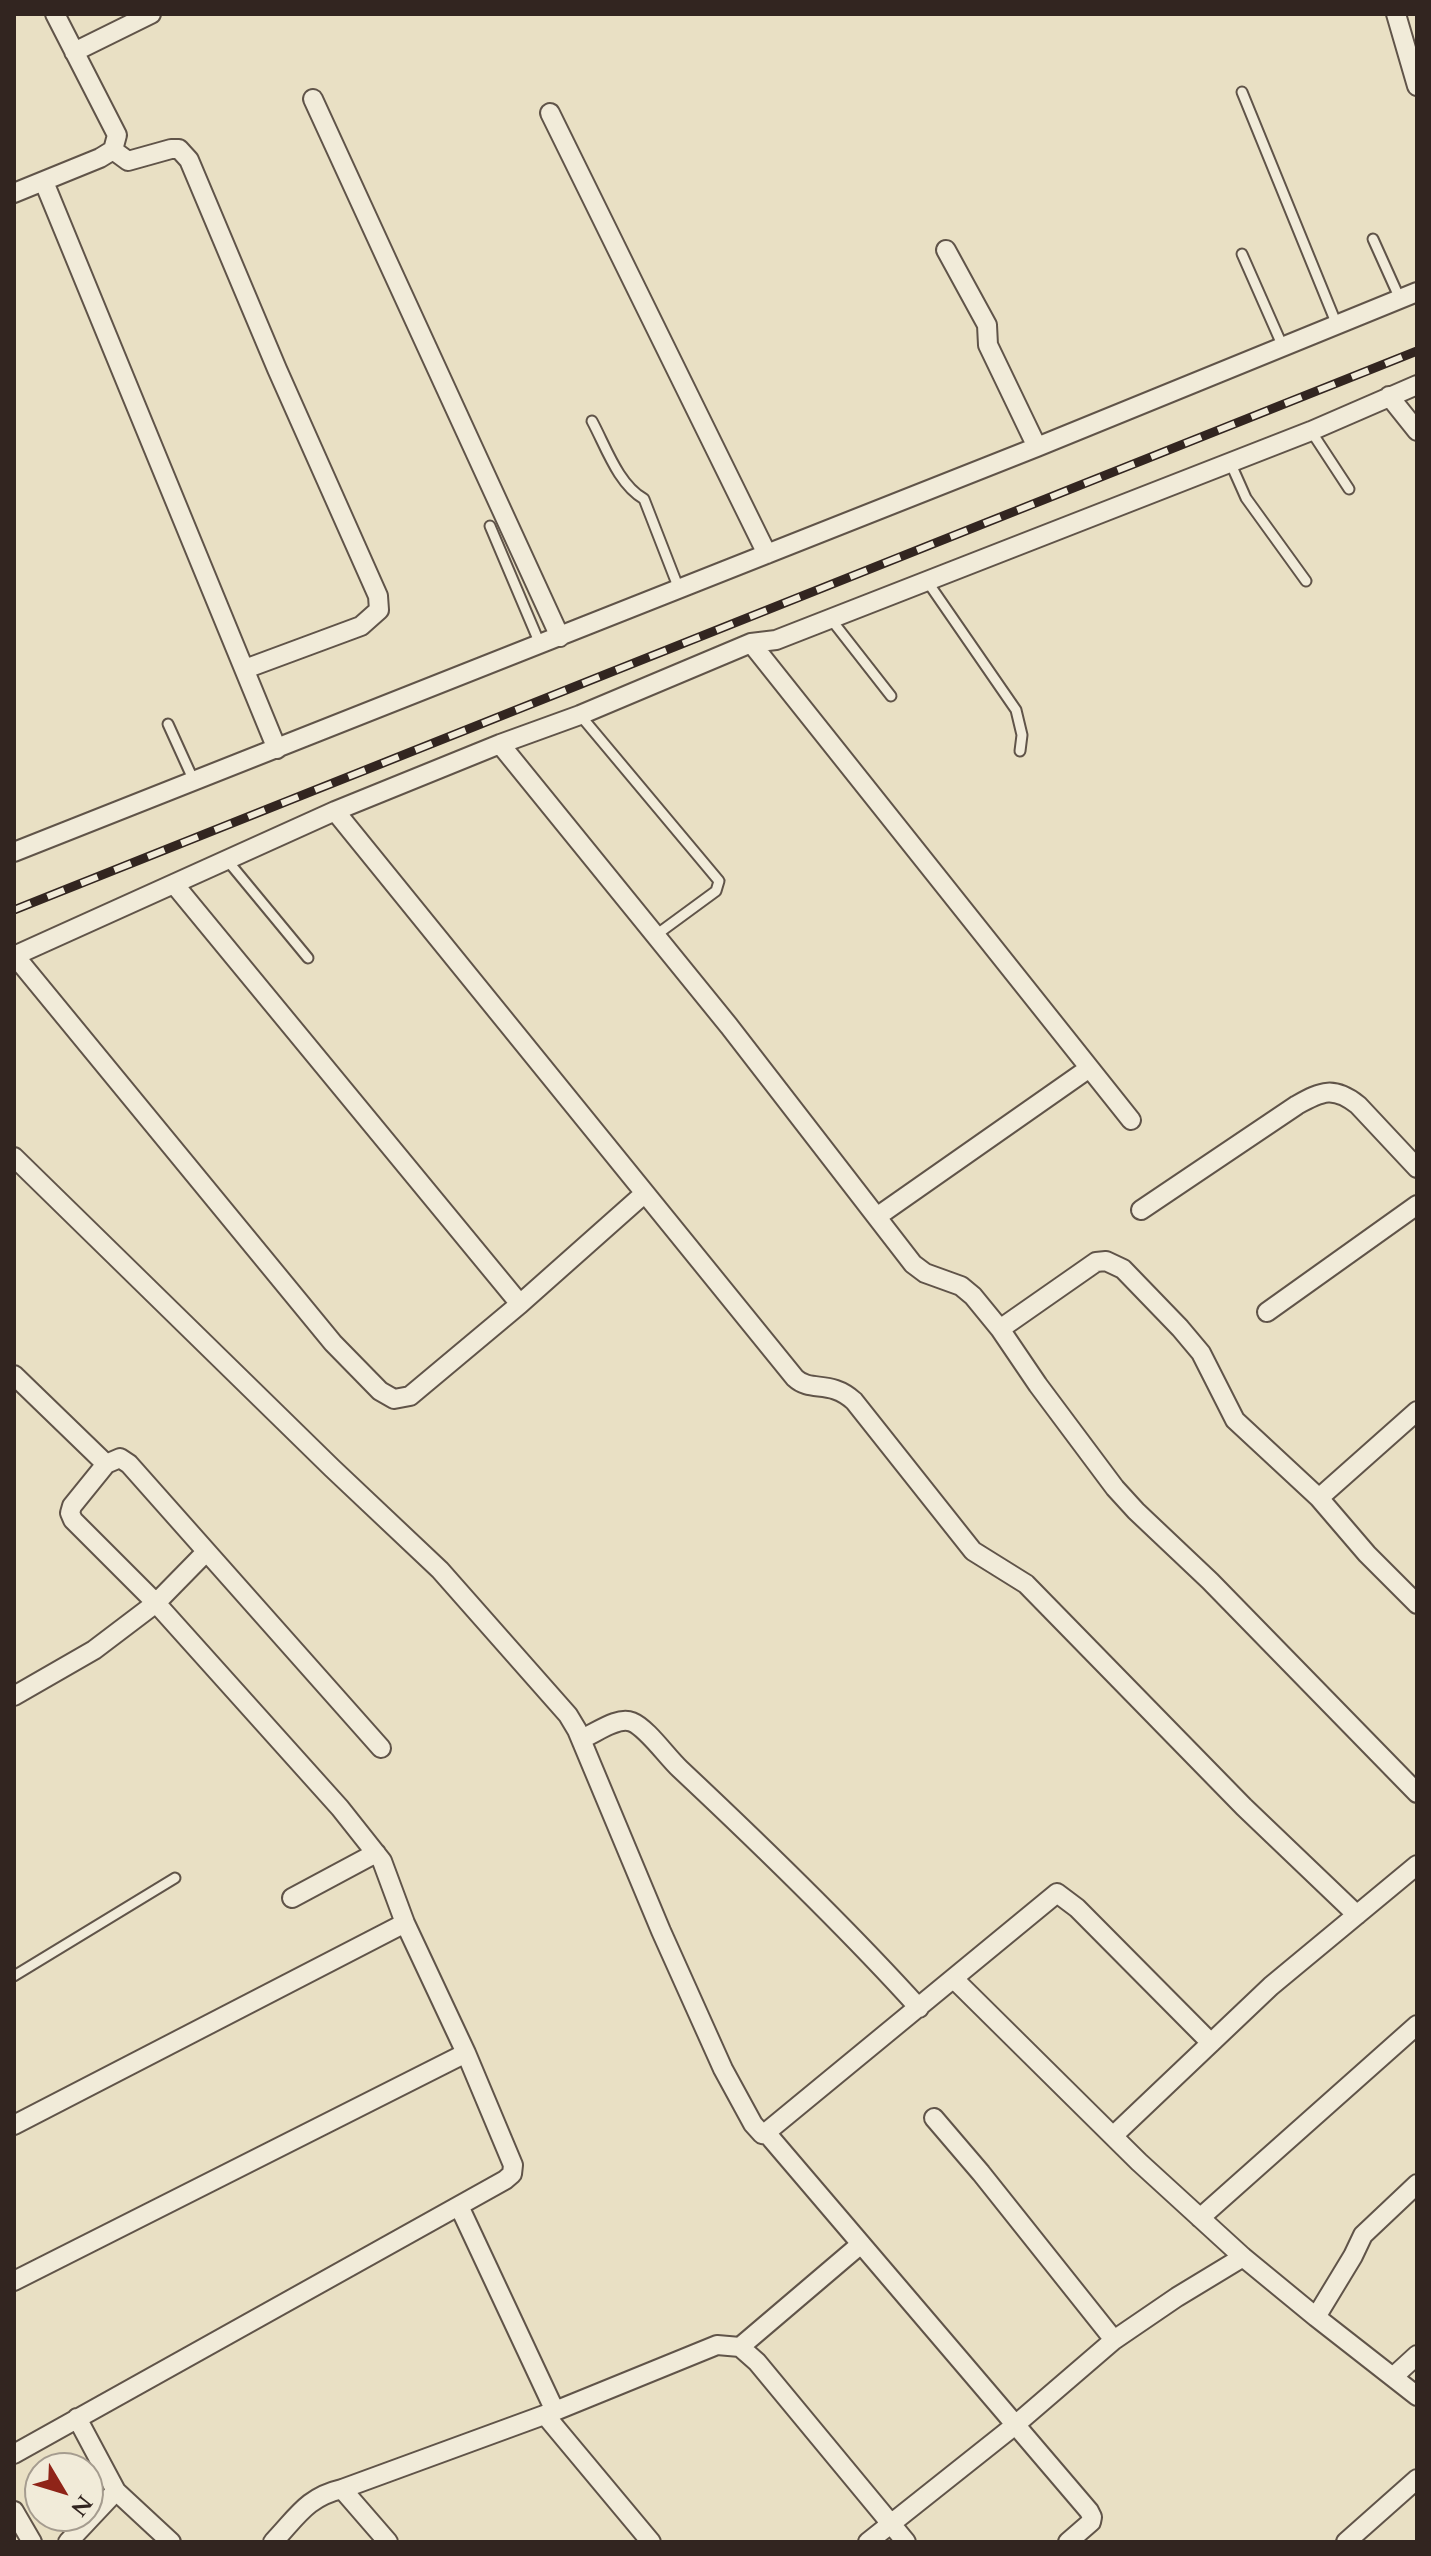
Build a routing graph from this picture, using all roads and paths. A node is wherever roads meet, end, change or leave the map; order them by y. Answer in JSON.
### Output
{"nodes":[{"id":1,"x":55,"y":14,"type":"edge"},
{"id":2,"x":151,"y":14,"type":"edge"},
{"id":3,"x":1396,"y":14,"type":"edge"},
{"id":4,"x":74,"y":52,"type":"junction"},
{"id":5,"x":1417,"y":86,"type":"edge"},
{"id":6,"x":1242,"y":92,"type":"dead end"},
{"id":7,"x":313,"y":99,"type":"dead end"},
{"id":8,"x":550,"y":113,"type":"dead end"},
{"id":9,"x":113,"y":150,"type":"junction"},
{"id":10,"x":44,"y":182,"type":"junction"},
{"id":11,"x":14,"y":193,"type":"edge"},
{"id":12,"x":1373,"y":239,"type":"dead end"},
{"id":13,"x":946,"y":250,"type":"dead end"},
{"id":14,"x":1242,"y":254,"type":"dead end"},
{"id":15,"x":1409,"y":296,"type":"edge"},
{"id":16,"x":1337,"y":325,"type":"junction"},
{"id":17,"x":1283,"y":347,"type":"junction"},
{"id":18,"x":1417,"y":385,"type":"edge"},
{"id":19,"x":1389,"y":396,"type":"junction"},
{"id":20,"x":592,"y":421,"type":"dead end"},
{"id":21,"x":1311,"y":431,"type":"junction"},
{"id":22,"x":1417,"y":431,"type":"edge"},
{"id":23,"x":1037,"y":447,"type":"junction"},
{"id":24,"x":1230,"y":462,"type":"junction"},
{"id":25,"x":1349,"y":489,"type":"dead end"},
{"id":26,"x":490,"y":526,"type":"dead end"},
{"id":27,"x":767,"y":554,"type":"junction"},
{"id":28,"x":927,"y":581,"type":"junction"},
{"id":29,"x":1306,"y":581,"type":"dead end"},
{"id":30,"x":679,"y":589,"type":"junction"},
{"id":31,"x":830,"y":618,"type":"junction"},
{"id":32,"x":560,"y":637,"type":"junction"},
{"id":33,"x":751,"y":643,"type":"junction"},
{"id":34,"x":540,"y":644,"type":"junction"},
{"id":35,"x":245,"y":669,"type":"junction"},
{"id":36,"x":891,"y":696,"type":"dead end"},
{"id":37,"x":580,"y":715,"type":"junction"},
{"id":38,"x":168,"y":724,"type":"dead end"},
{"id":39,"x":500,"y":744,"type":"junction"},
{"id":40,"x":277,"y":749,"type":"junction"},
{"id":41,"x":1020,"y":751,"type":"dead end"},
{"id":42,"x":193,"y":779,"type":"junction"},
{"id":43,"x":335,"y":811,"type":"junction"},
{"id":44,"x":14,"y":852,"type":"edge"},
{"id":45,"x":227,"y":860,"type":"junction"},
{"id":46,"x":174,"y":884,"type":"junction"},
{"id":47,"x":656,"y":935,"type":"junction"},
{"id":48,"x":15,"y":956,"type":"edge"},
{"id":49,"x":308,"y":958,"type":"dead end"},
{"id":50,"x":1088,"y":1069,"type":"junction"},
{"id":51,"x":1131,"y":1120,"type":"dead end"},
{"id":52,"x":14,"y":1157,"type":"edge"},
{"id":53,"x":1417,"y":1168,"type":"edge"},
{"id":54,"x":645,"y":1193,"type":"junction"},
{"id":55,"x":1417,"y":1205,"type":"edge"},
{"id":56,"x":1141,"y":1210,"type":"dead end"},
{"id":57,"x":878,"y":1216,"type":"junction"},
{"id":58,"x":520,"y":1304,"type":"junction"},
{"id":59,"x":1267,"y":1312,"type":"dead end"},
{"id":60,"x":1000,"y":1329,"type":"junction"},
{"id":61,"x":18,"y":1385,"type":"edge"},
{"id":62,"x":1417,"y":1411,"type":"edge"},
{"id":63,"x":106,"y":1464,"type":"junction"},
{"id":64,"x":1319,"y":1498,"type":"junction"},
{"id":65,"x":206,"y":1552,"type":"junction"},
{"id":66,"x":156,"y":1603,"type":"junction"},
{"id":67,"x":1417,"y":1604,"type":"edge"},
{"id":68,"x":14,"y":1696,"type":"edge"},
{"id":69,"x":581,"y":1739,"type":"junction"},
{"id":70,"x":381,"y":1748,"type":"dead end"},
{"id":71,"x":1417,"y":1793,"type":"edge"},
{"id":72,"x":376,"y":1853,"type":"junction"},
{"id":73,"x":1417,"y":1865,"type":"edge"},
{"id":74,"x":175,"y":1878,"type":"dead end"},
{"id":75,"x":292,"y":1898,"type":"dead end"},
{"id":76,"x":1357,"y":1915,"type":"junction"},
{"id":77,"x":405,"y":1923,"type":"junction"},
{"id":78,"x":14,"y":1976,"type":"edge"},
{"id":79,"x":954,"y":1979,"type":"junction"},
{"id":80,"x":919,"y":2008,"type":"junction"},
{"id":81,"x":1417,"y":2025,"type":"edge"},
{"id":82,"x":1211,"y":2043,"type":"junction"},
{"id":83,"x":466,"y":2053,"type":"junction"},
{"id":84,"x":934,"y":2118,"type":"dead end"},
{"id":85,"x":14,"y":2125,"type":"edge"},
{"id":86,"x":769,"y":2135,"type":"junction"},
{"id":87,"x":1113,"y":2136,"type":"junction"},
{"id":88,"x":1417,"y":2184,"type":"edge"},
{"id":89,"x":459,"y":2206,"type":"junction"},
{"id":90,"x":1200,"y":2218,"type":"junction"},
{"id":91,"x":861,"y":2244,"type":"junction"},
{"id":92,"x":1243,"y":2257,"type":"junction"},
{"id":93,"x":14,"y":2281,"type":"edge"},
{"id":94,"x":1316,"y":2317,"type":"junction"},
{"id":95,"x":1114,"y":2340,"type":"junction"},
{"id":96,"x":740,"y":2347,"type":"junction"},
{"id":97,"x":1417,"y":2355,"type":"edge"},
{"id":98,"x":1393,"y":2377,"type":"junction"},
{"id":99,"x":1417,"y":2396,"type":"edge"},
{"id":100,"x":550,"y":2413,"type":"junction"},
{"id":101,"x":77,"y":2418,"type":"junction"},
{"id":102,"x":1014,"y":2426,"type":"junction"},
{"id":103,"x":14,"y":2454,"type":"edge"},
{"id":104,"x":1417,"y":2479,"type":"edge"},
{"id":105,"x":342,"y":2489,"type":"junction"},
{"id":106,"x":116,"y":2491,"type":"junction"},
{"id":107,"x":14,"y":2511,"type":"edge"},
{"id":108,"x":891,"y":2525,"type":"junction"},
{"id":109,"x":1354,"y":2540,"type":"edge"},
{"id":110,"x":32,"y":2542,"type":"edge"},
{"id":111,"x":68,"y":2542,"type":"edge"},
{"id":112,"x":171,"y":2542,"type":"edge"},
{"id":113,"x":273,"y":2542,"type":"edge"},
{"id":114,"x":388,"y":2542,"type":"edge"},
{"id":115,"x":651,"y":2542,"type":"edge"},
{"id":116,"x":868,"y":2542,"type":"edge"},
{"id":117,"x":906,"y":2542,"type":"edge"},
{"id":118,"x":1068,"y":2542,"type":"edge"}],
"edges":[{"from":1,"to":4,"type":"street"},
{"from":2,"to":4,"type":"street"},
{"from":3,"to":5,"type":"street"},
{"from":4,"to":9,"type":"street"},
{"from":6,"to":16,"type":"lane"},
{"from":7,"to":32,"type":"street"},
{"from":8,"to":27,"type":"street"},
{"from":9,"to":10,"type":"street"},
{"from":9,"to":35,"type":"street"},
{"from":10,"to":11,"type":"street"},
{"from":10,"to":35,"type":"street"},
{"from":12,"to":15,"type":"lane"},
{"from":13,"to":23,"type":"street"},
{"from":14,"to":17,"type":"lane"},
{"from":15,"to":16,"type":"street"},
{"from":16,"to":17,"type":"street"},
{"from":17,"to":23,"type":"street"},
{"from":18,"to":19,"type":"street"},
{"from":19,"to":21,"type":"street"},
{"from":19,"to":22,"type":"street"},
{"from":20,"to":30,"type":"lane"},
{"from":21,"to":24,"type":"street"},
{"from":21,"to":25,"type":"lane"},
{"from":23,"to":27,"type":"street"},
{"from":24,"to":28,"type":"street"},
{"from":24,"to":29,"type":"lane"},
{"from":26,"to":34,"type":"lane"},
{"from":27,"to":30,"type":"street"},
{"from":28,"to":31,"type":"street"},
{"from":28,"to":41,"type":"lane"},
{"from":30,"to":32,"type":"street"},
{"from":31,"to":33,"type":"street"},
{"from":31,"to":36,"type":"lane"},
{"from":32,"to":34,"type":"street"},
{"from":33,"to":37,"type":"street"},
{"from":33,"to":50,"type":"street"},
{"from":34,"to":40,"type":"street"},
{"from":35,"to":40,"type":"street"},
{"from":37,"to":39,"type":"street"},
{"from":37,"to":47,"type":"lane"},
{"from":38,"to":42,"type":"lane"},
{"from":39,"to":43,"type":"street"},
{"from":39,"to":47,"type":"street"},
{"from":40,"to":42,"type":"street"},
{"from":42,"to":44,"type":"street"},
{"from":43,"to":45,"type":"street"},
{"from":43,"to":54,"type":"street"},
{"from":45,"to":46,"type":"street"},
{"from":45,"to":49,"type":"lane"},
{"from":46,"to":48,"type":"street"},
{"from":46,"to":58,"type":"street"},
{"from":47,"to":57,"type":"street"},
{"from":48,"to":58,"type":"street"},
{"from":50,"to":51,"type":"street"},
{"from":50,"to":57,"type":"street"},
{"from":52,"to":69,"type":"street"},
{"from":53,"to":56,"type":"street"},
{"from":54,"to":58,"type":"street"},
{"from":54,"to":76,"type":"street"},
{"from":55,"to":59,"type":"street"},
{"from":57,"to":60,"type":"street"},
{"from":60,"to":64,"type":"street"},
{"from":60,"to":71,"type":"street"},
{"from":61,"to":63,"type":"street"},
{"from":62,"to":64,"type":"street"},
{"from":63,"to":65,"type":"street"},
{"from":63,"to":66,"type":"street"},
{"from":64,"to":67,"type":"street"},
{"from":65,"to":66,"type":"street"},
{"from":65,"to":70,"type":"street"},
{"from":66,"to":68,"type":"street"},
{"from":66,"to":72,"type":"street"},
{"from":69,"to":80,"type":"street"},
{"from":69,"to":86,"type":"street"},
{"from":72,"to":75,"type":"street"},
{"from":72,"to":77,"type":"street"},
{"from":73,"to":76,"type":"street"},
{"from":74,"to":78,"type":"lane"},
{"from":76,"to":82,"type":"street"},
{"from":77,"to":83,"type":"street"},
{"from":77,"to":85,"type":"street"},
{"from":79,"to":80,"type":"street"},
{"from":79,"to":82,"type":"street"},
{"from":79,"to":87,"type":"street"},
{"from":80,"to":86,"type":"street"},
{"from":81,"to":90,"type":"street"},
{"from":82,"to":87,"type":"street"},
{"from":83,"to":89,"type":"street"},
{"from":83,"to":93,"type":"street"},
{"from":84,"to":95,"type":"street"},
{"from":86,"to":91,"type":"street"},
{"from":87,"to":90,"type":"street"},
{"from":88,"to":94,"type":"street"},
{"from":89,"to":100,"type":"street"},
{"from":89,"to":101,"type":"street"},
{"from":90,"to":92,"type":"street"},
{"from":91,"to":96,"type":"street"},
{"from":91,"to":102,"type":"street"},
{"from":92,"to":94,"type":"street"},
{"from":92,"to":95,"type":"street"},
{"from":94,"to":98,"type":"street"},
{"from":95,"to":102,"type":"street"},
{"from":96,"to":100,"type":"street"},
{"from":96,"to":108,"type":"street"},
{"from":97,"to":98,"type":"street"},
{"from":98,"to":99,"type":"street"},
{"from":100,"to":105,"type":"street"},
{"from":100,"to":115,"type":"street"},
{"from":101,"to":103,"type":"street"},
{"from":101,"to":106,"type":"street"},
{"from":102,"to":108,"type":"street"},
{"from":102,"to":118,"type":"street"},
{"from":104,"to":109,"type":"street"},
{"from":105,"to":113,"type":"street"},
{"from":105,"to":114,"type":"street"},
{"from":106,"to":111,"type":"street"},
{"from":106,"to":112,"type":"street"},
{"from":107,"to":110,"type":"street"},
{"from":108,"to":116,"type":"street"},
{"from":108,"to":117,"type":"street"}]}
